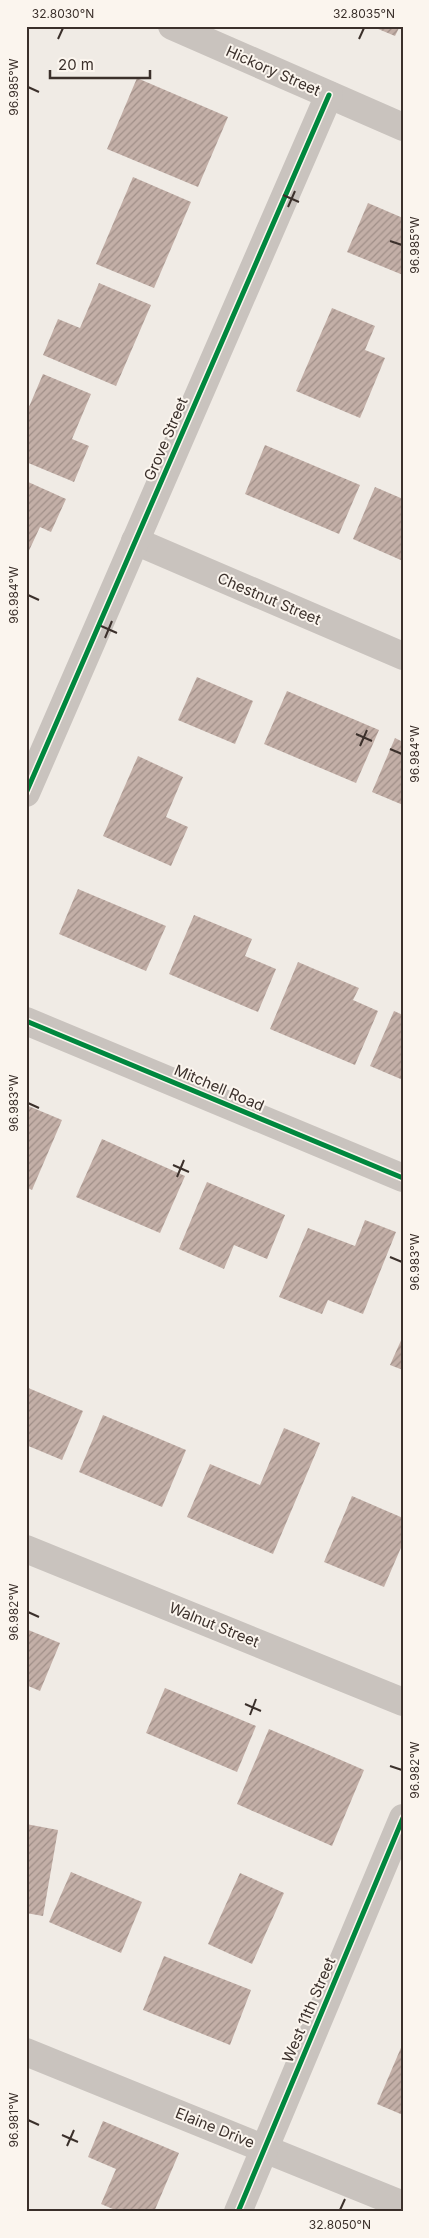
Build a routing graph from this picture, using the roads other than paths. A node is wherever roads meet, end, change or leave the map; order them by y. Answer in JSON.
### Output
{"nodes":[{"id":1,"x":172,"y":26,"type":"edge"},
{"id":2,"x":329,"y":95,"type":"junction"},
{"id":3,"x":403,"y":127,"type":"edge"},
{"id":4,"x":135,"y":541,"type":"junction"},
{"id":5,"x":403,"y":656,"type":"edge"},
{"id":6,"x":26,"y":793,"type":"edge"},
{"id":7,"x":26,"y":1021,"type":"edge"},
{"id":8,"x":403,"y":1178,"type":"edge"},
{"id":9,"x":26,"y":1549,"type":"edge"},
{"id":10,"x":403,"y":1702,"type":"edge"},
{"id":11,"x":403,"y":1818,"type":"edge"},
{"id":12,"x":26,"y":2052,"type":"edge"},
{"id":13,"x":264,"y":2148,"type":"junction"},
{"id":14,"x":403,"y":2205,"type":"edge"},
{"id":15,"x":238,"y":2212,"type":"edge"}],
"edges":[{"from":1,"to":2,"type":"street","name":"Hickory Street"},
{"from":2,"to":3,"type":"street","name":"Hickory Street"},
{"from":2,"to":4,"type":"street","name":"Grove Street"},
{"from":4,"to":5,"type":"street","name":"Chestnut Street"},
{"from":4,"to":6,"type":"street","name":"Grove Street"},
{"from":7,"to":8,"type":"street","name":"Mitchell Road"},
{"from":9,"to":10,"type":"street","name":"Walnut Street"},
{"from":11,"to":13,"type":"street","name":"West 11th Street"},
{"from":12,"to":13,"type":"street","name":"Elaine Drive"},
{"from":13,"to":14,"type":"street","name":"Elaine Drive"},
{"from":13,"to":15,"type":"street","name":"West 11th Street"}]}
